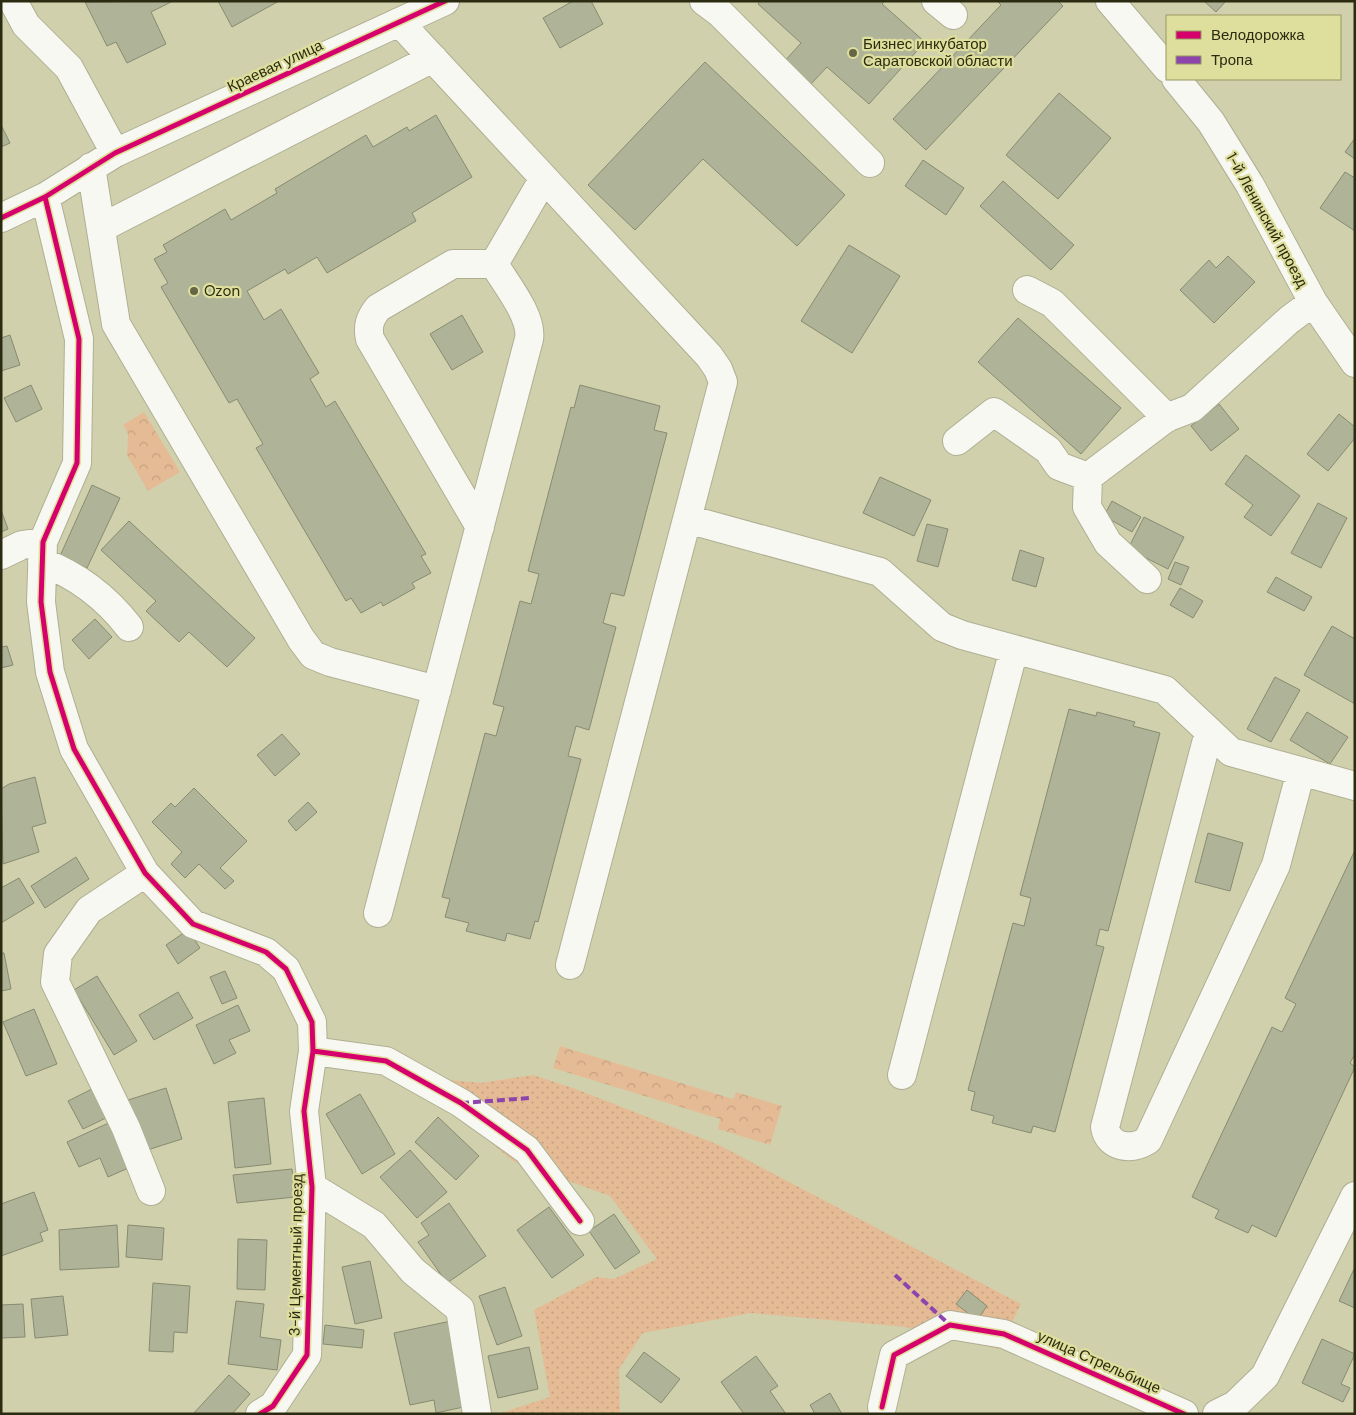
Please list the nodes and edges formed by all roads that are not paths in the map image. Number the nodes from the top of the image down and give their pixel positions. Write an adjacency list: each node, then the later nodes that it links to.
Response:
1 (13, 1): 9 (street)
2 (445, 1): 5 (street, Краевая улица)
3 (1110, 1): 7 (street)
4 (718, 5): 10 (street)
5 (399, 22): 6 (street); 9 (street, Краевая улица)
6 (433, 58): 12 (street); 15 (street)
7 (1166, 67)
8 (1177, 80): 18 (street, 1-й Ленинский проезд)
9 (114, 152): 11 (street, Краевая улица)
10 (870, 163)
11 (91, 167): 13 (street, Краевая улица); 15 (street)
12 (544, 178): 16 (street); 23 (street)
13 (45, 196): 14 (street, Краевая улица); 25 (street, 3-й Цементный проезд)
14 (1, 218)
15 (101, 228): 30 (street)
16 (494, 264): 24 (street); 24 (street)
17 (1027, 290): 20 (street)
18 (1313, 302): 19 (street, 1-й Ленинский проезд); 20 (street)
19 (1355, 363)
20 (1167, 418): 22 (street)
21 (957, 441): 22 (street)
22 (1088, 477): 27 (street)
23 (687, 519): 29 (street); 36 (street)
24 (480, 527): 30 (street)
25 (43, 552): 26 (street); 28 (street); 34 (street, 3-й Цементный проезд)
26 (1, 555)
27 (1147, 579)
28 (129, 626)
29 (1014, 649): 31 (street); 38 (street)
30 (437, 690): 35 (street)
31 (1209, 732): 32 (street); 32 (street)
32 (1301, 772): 33 (street)
33 (1355, 786)
34 (145, 873): 37 (street, 3-й Цементный проезд); 40 (street)
35 (378, 913)
36 (570, 965)
37 (313, 1051): 39 (street, 3-й Цементный проезд); 42 (street)
38 (902, 1075)
39 (312, 1187): 44 (street, 3-й Цементный проезд); 45 (street, 3-й Цементный проезд)
40 (151, 1191)
41 (1355, 1196): 47 (street)
42 (580, 1221)
43 (882, 1407): 46 (street, улица Стрельбище)
44 (260, 1414)
45 (477, 1414)
46 (1184, 1414)
47 (1217, 1414)

